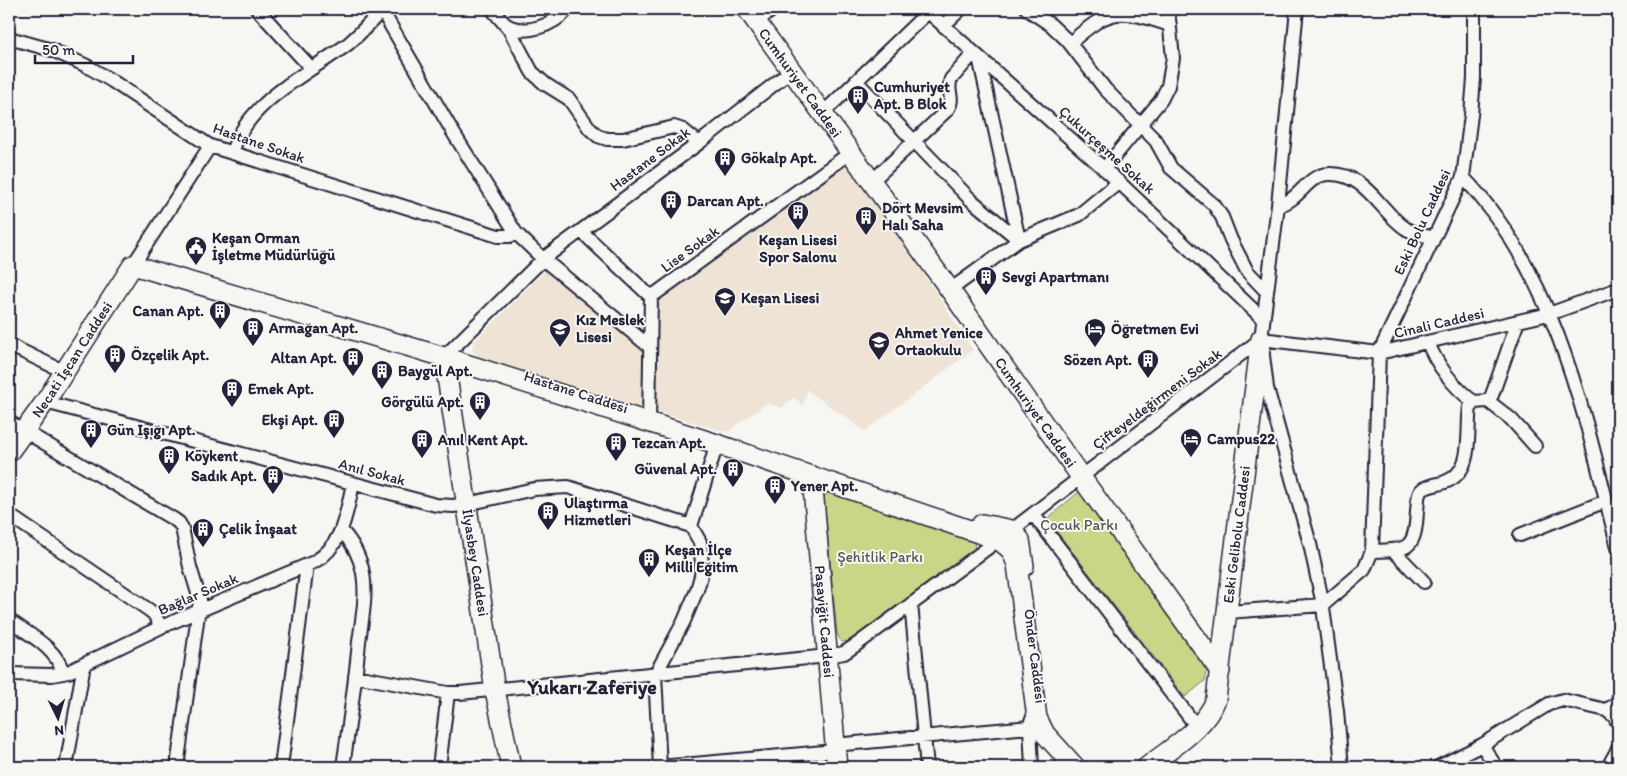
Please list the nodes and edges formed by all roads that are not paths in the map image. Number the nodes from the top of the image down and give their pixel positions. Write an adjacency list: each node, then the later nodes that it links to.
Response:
1 (257, 9): 21 (street)
2 (382, 9): 21 (street); 37 (street)
3 (492, 9): 13 (street)
4 (568, 9): 16 (street)
5 (774, 9): 12 (street)
6 (961, 9): 15 (street)
7 (1027, 9): 19 (street)
8 (1168, 9): 14 (street)
9 (1297, 9): 35 (street)
10 (1474, 9): 32 (street, Eski Bolu Caddesi)
11 (926, 10): 15 (street, Çukurçeşme Sokak); 23 (street)
12 (751, 15): 22 (main road, Cumhuriyet Caddesi)
13 (505, 24): 16 (street); 18 (street)
14 (1170, 25): 19 (street); 25 (street)
15 (943, 26): 20 (street, Çukurçeşme Sokak)
16 (524, 30): 18 (street)
17 (9, 38): 28 (street, Hastane Sokak)
18 (516, 43): 27 (street)
19 (1070, 43): 25 (street)
20 (976, 55): 26 (street); 31 (street, Çukurçeşme Sokak); 39 (street)
21 (311, 68): 29 (street)
22 (792, 72): 24 (main road, Cumhuriyet Caddesi); 27 (street, Hastane Sokak)
23 (856, 81): 24 (street); 26 (street)
24 (822, 114): 30 (main road, Cumhuriyet Caddesi)
25 (1140, 125): 31 (street); 44 (street)
26 (914, 142): 33 (street); 39 (street)
27 (699, 143): 36 (street, Hastane Sokak)
28 (210, 146): 29 (street, Hastane Sokak); 41 (street)
29 (232, 153): 37 (street, Hastane Sokak)
30 (850, 153): 33 (main road, Cumhuriyet Caddesi); 45 (street, Lise Sokak)
31 (1104, 169): 34 (street, Çukurçeşme Sokak)
32 (1463, 177): 38 (street, Eski Bolu Caddesi); 46 (street)
33 (871, 182): 43 (main road, Cumhuriyet Caddesi)
34 (1119, 182): 39 (street); 47 (street, Çukurçeşme Sokak)
35 (1278, 205): 38 (street); 44 (street)
36 (581, 231): 40 (street, Hastane Sokak); 45 (street)
37 (516, 233): 40 (street)
38 (1434, 238): 53 (street, Eski Bolu Caddesi)
39 (1019, 240): 43 (street)
40 (543, 259): 52 (street); 54 (street, Hastane Sokak)
41 (135, 261): 54 (main road, Hastane Caddesi); 55 (main road, Necati İşcan Caddesi)
42 (1618, 289): 46 (street, Cinali Caddesi)
43 (950, 290): 67 (main road, Cumhuriyet Caddesi)
44 (1267, 292): 47 (street)
45 (652, 297): 52 (street)
46 (1549, 314): 48 (street, Cinali Caddesi); 69 (street)
47 (1264, 319): 49 (street)
48 (1518, 321): 50 (street, Cinali Caddesi); 56 (street)
49 (1262, 339): 53 (street, Cinali Caddesi); 61 (street); 62 (main road, Eski Gelibolu Caddesi); 67 (street, Çifteyeldeğirmeni Sokak)
50 (1428, 342): 53 (street, Cinali Caddesi); 58 (street)
51 (9, 345): 55 (street)
52 (650, 347): 59 (street)
53 (1379, 353): 79 (street)
54 (448, 354): 59 (main road, Hastane Caddesi); 70 (main road, İlyasbey Caddesi)
55 (65, 372): 57 (main road, Necati İşcan Caddesi)
56 (1488, 400): 58 (street); 64 (street)
57 (46, 402): 60 (main road, Necati İşcan Caddesi); 68 (street, Anıl Sokak)
58 (1474, 402): 78 (street)
59 (649, 420): 63 (main road, Hastane Caddesi); 75 (main road, Hastane Caddesi)
60 (17, 427): 65 (main road, Necati İşcan Caddesi); 84 (street)
61 (1278, 428): 62 (street); 83 (street)
62 (1249, 438): 85 (main road, Eski Gelibolu Caddesi)
63 (717, 444): 66 (main road, Hastane Caddesi); 73 (street)
64 (1535, 446)
65 (9, 452)
66 (812, 476): 75 (main road, Hastane Caddesi); 88 (main road, Paşayiğit Caddesi)
67 (1081, 477): 71 (street, Çifteyeldeğirmeni Sokak); 90 (main road, Cumhuriyet Caddesi)
68 (353, 484): 70 (street, Anıl Sokak); 74 (street, Bağlar Sokak)
69 (1606, 501): 76 (street); 77 (street)
70 (467, 504): 73 (street, Anıl Sokak); 95 (main road, İlyasbey Caddesi)
71 (1033, 514): 75 (street, Çifteyeldeğirmeni Sokak); 102 (street)
72 (9, 515): 87 (street)
73 (690, 526): 93 (street)
74 (341, 530): 80 (street, Bağlar Sokak); 94 (street)
75 (1006, 535): 82 (street, Çifteyeldeğirmeni Sokak); 98 (main road, Önder Caddesi); 118 (main road, Önder Caddesi)
76 (1520, 535)
77 (1618, 548)
78 (1393, 550): 79 (street); 81 (street)
79 (1372, 551): 83 (street)
80 (307, 565): 84 (street, Bağlar Sokak); 110 (street)
81 (1424, 582)
82 (911, 604): 88 (street, Çifteyeldeğirmeni Sokak); 103 (street)
83 (1323, 605): 85 (street); 120 (street)
84 (198, 611): 87 (street, Bağlar Sokak); 109 (street)
85 (1228, 612): 90 (main road, Eski Gelibolu Caddesi)
86 (9, 620): 91 (street)
87 (161, 627): 89 (street, Bağlar Sokak)
88 (828, 656): 93 (street, Çifteyeldeğirmeni Sokak); 106 (main road, Paşayiğit Caddesi)
89 (84, 664): 91 (street, Bağlar Sokak); 108 (street)
90 (1220, 671): 102 (main road, Eski Gelibolu Caddesi)
91 (63, 673): 92 (street, Bağlar Sokak)
92 (9, 674)
93 (655, 674): 95 (street, Çifteyeldeğirmeni Sokak); 114 (street)
94 (356, 676): 96 (street, Çifteyeldeğirmeni Sokak); 111 (street)
95 (495, 690): 96 (street, Çifteyeldeğirmeni Sokak); 113 (main road, İlyasbey Caddesi)
96 (448, 693): 112 (street)
97 (1618, 700): 99 (street)
98 (1034, 709): 101 (street); 117 (main road, Önder Caddesi)
99 (1606, 710): 100 (street); 104 (street)
100 (1618, 723)
101 (1030, 727): 103 (street); 116 (street)
102 (1197, 727): 119 (main road, Eski Gelibolu Caddesi)
103 (924, 738): 106 (street); 115 (street)
104 (1482, 745): 121 (street); 122 (street)
105 (1618, 749): 123 (street)
106 (835, 754): 107 (street)
107 (744, 763): 114 (street)
108 (66, 767)
109 (177, 767)
110 (281, 767)
111 (343, 767)
112 (439, 767)
113 (510, 767)
114 (660, 767)
115 (927, 767)
116 (1032, 767)
117 (1075, 767)
118 (1090, 767)
119 (1147, 767)
120 (1342, 767)
121 (1438, 767)
122 (1496, 767)
123 (1608, 767)

